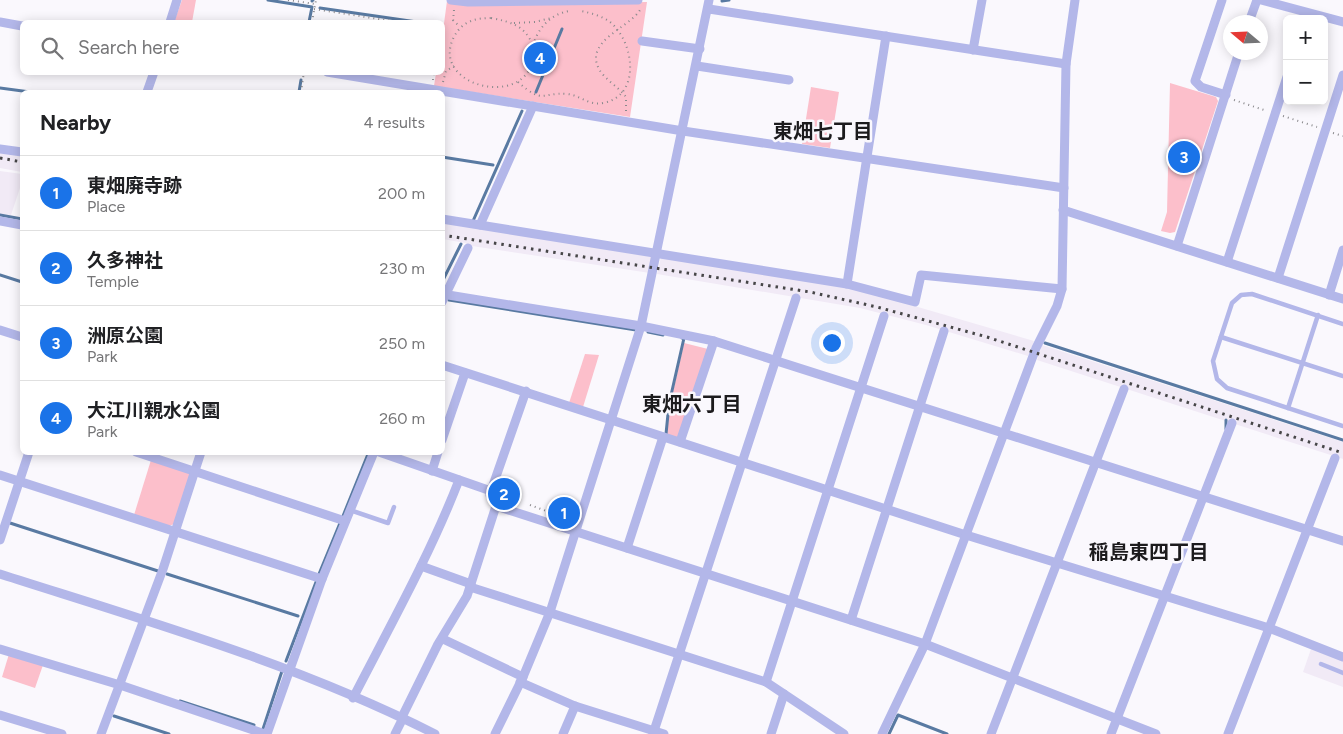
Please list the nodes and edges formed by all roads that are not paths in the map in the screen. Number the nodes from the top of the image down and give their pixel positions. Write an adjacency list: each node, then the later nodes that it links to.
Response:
1 (177, 0): 12 (street)
2 (453, 0): 8 (street)
3 (982, 0): 20 (street)
4 (1075, 0): 22 (street)
5 (1222, 0): 32 (street)
6 (1256, 0): 10 (street)
7 (1261, 0): 11 (street)
8 (640, 2)
9 (709, 4): 17 (street); 19 (street)
10 (1251, 15)
11 (1304, 15)
12 (171, 20)
13 (1328, 20): 15 (street)
14 (0, 22): 16 (street)
15 (1343, 22)
16 (20, 26)
17 (886, 36): 20 (street); 37 (street)
18 (642, 41): 19 (street)
19 (700, 49): 23 (street)
20 (974, 50): 22 (street)
21 (1237, 60): 32 (street)
22 (1066, 64): 38 (street)
23 (697, 66): 27 (street); 34 (street)
24 (153, 75): 29 (street)
25 (345, 75): 30 (street)
26 (1343, 75): 49 (street)
27 (789, 80)
28 (1283, 89): 48 (street)
29 (148, 90)
30 (436, 90)
31 (445, 91): 33 (street)
32 (1226, 95): 44 (street)
33 (533, 106): 34 (street); 43 (street)
34 (683, 131): 37 (street); 47 (street)
35 (0, 149): 36 (street)
36 (20, 152)
37 (867, 158): 38 (street); 50 (street)
38 (1064, 188): 39 (street)
39 (1063, 210): 44 (street); 51 (street)
40 (445, 219): 43 (street)
41 (0, 221): 42 (street)
42 (20, 225)
43 (480, 225): 47 (street)
44 (1177, 246): 48 (street)
45 (468, 248): 52 (street)
46 (1343, 250): 53 (street)
47 (658, 253): 50 (street); 60 (street)
48 (1227, 262): 49 (street)
49 (1278, 278): 53 (street)
50 (847, 284): 51 (street)
51 (1062, 289): 80 (street)
52 (445, 295)
53 (1329, 295): 56 (street)
54 (445, 297): 60 (street)
55 (796, 298): 66 (street)
56 (1343, 299)
57 (1318, 315): 59 (lane); 64 (lane); 67 (lane)
58 (884, 316): 71 (street)
59 (1343, 324)
60 (641, 326): 65 (street); 76 (street)
61 (0, 330): 63 (street)
62 (944, 331): 74 (street)
63 (20, 337)
64 (1221, 337): 67 (lane); 75 (lane)
65 (714, 341): 66 (street); 82 (street)
66 (775, 361): 71 (street); 90 (street)
67 (1302, 363): 70 (lane); 75 (lane)
68 (445, 367): 69 (street)
69 (465, 373): 73 (street); 79 (street)
70 (1343, 376)
71 (861, 388): 74 (street); 97 (street)
72 (1124, 389): 91 (street)
73 (526, 392): 76 (street); 98 (street)
74 (920, 407): 80 (street); 103 (street)
75 (1288, 408): 78 (lane)
76 (612, 420): 81 (street); 106 (street)
77 (1232, 423): 99 (street)
78 (1343, 426)
79 (445, 431)
80 (1004, 434): 91 (street); 108 (street)
81 (663, 437): 82 (street); 111 (street)
82 (680, 442): 90 (street)
83 (28, 455): 96 (street)
84 (145, 455): 93 (street)
85 (200, 455): 93 (street)
86 (373, 455): 102 (street)
87 (387, 455): 92 (street)
88 (437, 455): 92 (street)
89 (1335, 458): 105 (street)
90 (742, 462): 97 (street); 114 (street)
91 (1096, 463): 99 (street); 112 (street)
92 (432, 471): 95 (street)
93 (195, 472): 104 (street); 107 (street)
94 (0, 475): 96 (street)
95 (459, 480): 98 (street); 113 (street)
96 (19, 481): 107 (street); 109 (street)
97 (828, 490): 103 (street); 119 (street)
98 (492, 491): 100 (street)
99 (1204, 497): 105 (street); 118 (street)
100 (496, 506): 106 (street); 117 (street)
101 (394, 507): 102 (lane)
102 (350, 510): 104 (street)
103 (887, 510): 108 (street); 122 (street)
104 (346, 521): 116 (street)
105 (1307, 530): 110 (street); 123 (street)
106 (576, 531): 111 (street); 120 (street)
107 (175, 532): 116 (street); 121 (street)
108 (966, 535): 112 (street); 125 (street)
109 (0, 540)
110 (1343, 541)
111 (627, 548): 114 (street)
112 (1057, 563): 118 (street); 132 (street)
113 (421, 566): 117 (street); 137 (street)
114 (706, 573): 119 (street); 127 (street)
115 (0, 574): 121 (street)
116 (322, 579): 130 (street)
117 (471, 586): 120 (street); 124 (street)
118 (1165, 596): 123 (street); 141 (street)
119 (792, 601): 122 (street); 134 (street)
120 (550, 612): 127 (street); 133 (street)
121 (144, 620): 130 (street); 135 (street)
122 (851, 620): 125 (street)
123 (1269, 628): 128 (street); 157 (street)
124 (443, 639): 133 (street); 140 (street)
125 (925, 644): 132 (street); 153 (street)
126 (0, 649): 135 (street)
127 (679, 655): 134 (street); 142 (street)
128 (1343, 657)
129 (1321, 664): 131 (lane)
130 (289, 669): 137 (street); 145 (street)
131 (1343, 673)
132 (1012, 678): 141 (street); 154 (street)
133 (522, 679): 138 (street); 148 (street)
134 (766, 682): 136 (street)
135 (120, 685): 144 (street); 145 (street)
136 (784, 694): 151 (street); 152 (street)
137 (353, 698): 140 (street)
138 (575, 706): 142 (street); 149 (street)
139 (0, 715): 143 (street)
140 (403, 718): 146 (street); 147 (street)
141 (1117, 719): 155 (street); 156 (street)
142 (654, 732): 150 (street)
143 (62, 734)
144 (101, 734)
145 (266, 734)
146 (396, 734)
147 (435, 734)
148 (495, 734)
149 (563, 734)
150 (664, 734)
151 (771, 734)
152 (844, 734)
153 (882, 734)
154 (991, 734)
155 (1111, 734)
156 (1156, 734)
157 (1228, 734)

